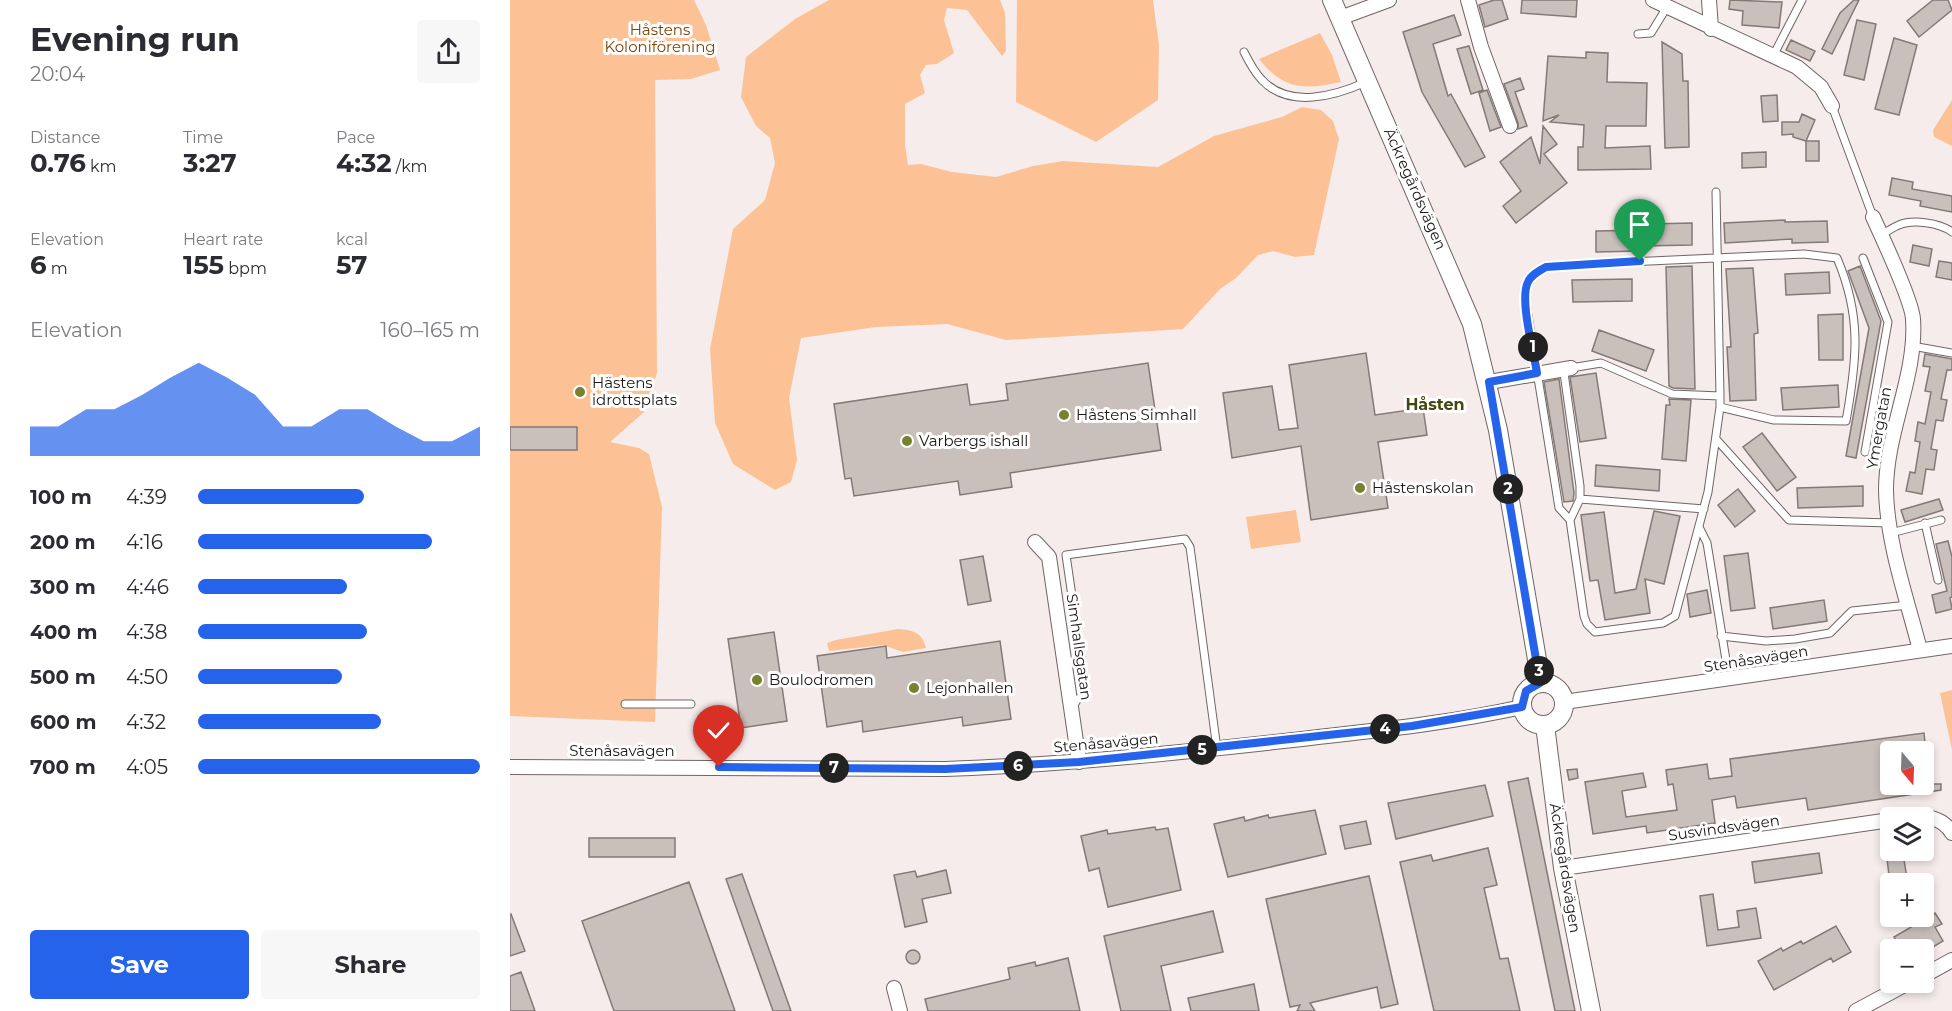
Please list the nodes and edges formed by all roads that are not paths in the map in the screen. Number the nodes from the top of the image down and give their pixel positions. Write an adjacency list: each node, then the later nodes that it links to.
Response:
1 (1332, 0): 8 (street, Äckregårdsvägen)
2 (1389, 0): 8 (street)
3 (1468, 0): 15 (street)
4 (1653, 0): 7 (street)
5 (1709, 0): 9 (street)
6 (1802, 0): 12 (lane)
7 (1667, 6): 9 (street); 10 (lane)
8 (1349, 15): 13 (street, Äckregårdsvägen)
9 (1711, 29): 12 (street)
10 (1638, 34)
11 (1244, 52): 13 (lane)
12 (1773, 56): 14 (street)
13 (1368, 82): 26 (street, Äckregårdsvägen)
14 (1832, 106): 17 (lane)
15 (1510, 126)
16 (1716, 192): 20 (lane)
17 (1873, 217): 19 (street, Ymergatan)
18 (1952, 232): 19 (lane)
19 (1881, 235): 22 (street, Ymergatan)
20 (1717, 257): 25 (lane); 27 (lane); 28 (lane)
21 (1863, 258): 29 (lane)
22 (1912, 346): 23 (lane); 30 (street, Ymergatan)
23 (1952, 353)
24 (1571, 368): 25 (street); 27 (lane); 33 (lane)
25 (1537, 373): 26 (street); 35 (lane)
26 (1489, 382): 47 (street, Äckregårdsvägen)
27 (1720, 396): 28 (lane)
28 (1720, 407): 31 (lane)
29 (1870, 424): 30 (lane); 32 (lane)
30 (1893, 430): 39 (street, Ymergatan)
31 (1716, 439): 34 (lane); 39 (lane)
32 (1865, 452)
33 (1580, 499): 34 (lane); 35 (lane)
34 (1704, 509): 38 (lane)
35 (1570, 520): 38 (lane)
36 (1941, 520): 37 (lane)
37 (1925, 523): 39 (lane); 41 (lane)
38 (1699, 526): 43 (lane)
39 (1891, 528): 42 (street, Ymergatan)
40 (1035, 542): 52 (street, Simhallsgatan)
41 (1938, 580)
42 (1908, 605): 43 (lane); 45 (street, Ymergatan)
43 (1721, 636): 46 (lane)
44 (1952, 646): 45 (street, Stenåsavägen)
45 (1920, 650): 48 (street, Stenåsavägen)
46 (1726, 660)
47 (1540, 683): 48 (street); 51 (street)
48 (1564, 702): 53 (street)
49 (625, 704): 50 (lane)
50 (691, 704)
51 (1522, 707): 53 (street); 54 (street, Stenåsavägen)
52 (1071, 711): 54 (lane); 55 (street, Simhallsgatan)
53 (1545, 725): 60 (street, Äckregårdsvägen)
54 (1217, 749): 55 (street, Stenåsavägen)
55 (1079, 762): 56 (street, Stenåsavägen)
56 (510, 767)
57 (1934, 818): 59 (street)
58 (1880, 821): 60 (street, Susvindsvägen)
59 (1952, 833)
60 (1563, 868): 66 (street, Äckregårdsvägen)
61 (1952, 960): 62 (street)
62 (1934, 970)
63 (894, 988): 65 (street)
64 (1890, 993): 67 (street)
65 (900, 1011)
66 (1591, 1011)
67 (1856, 1011)

